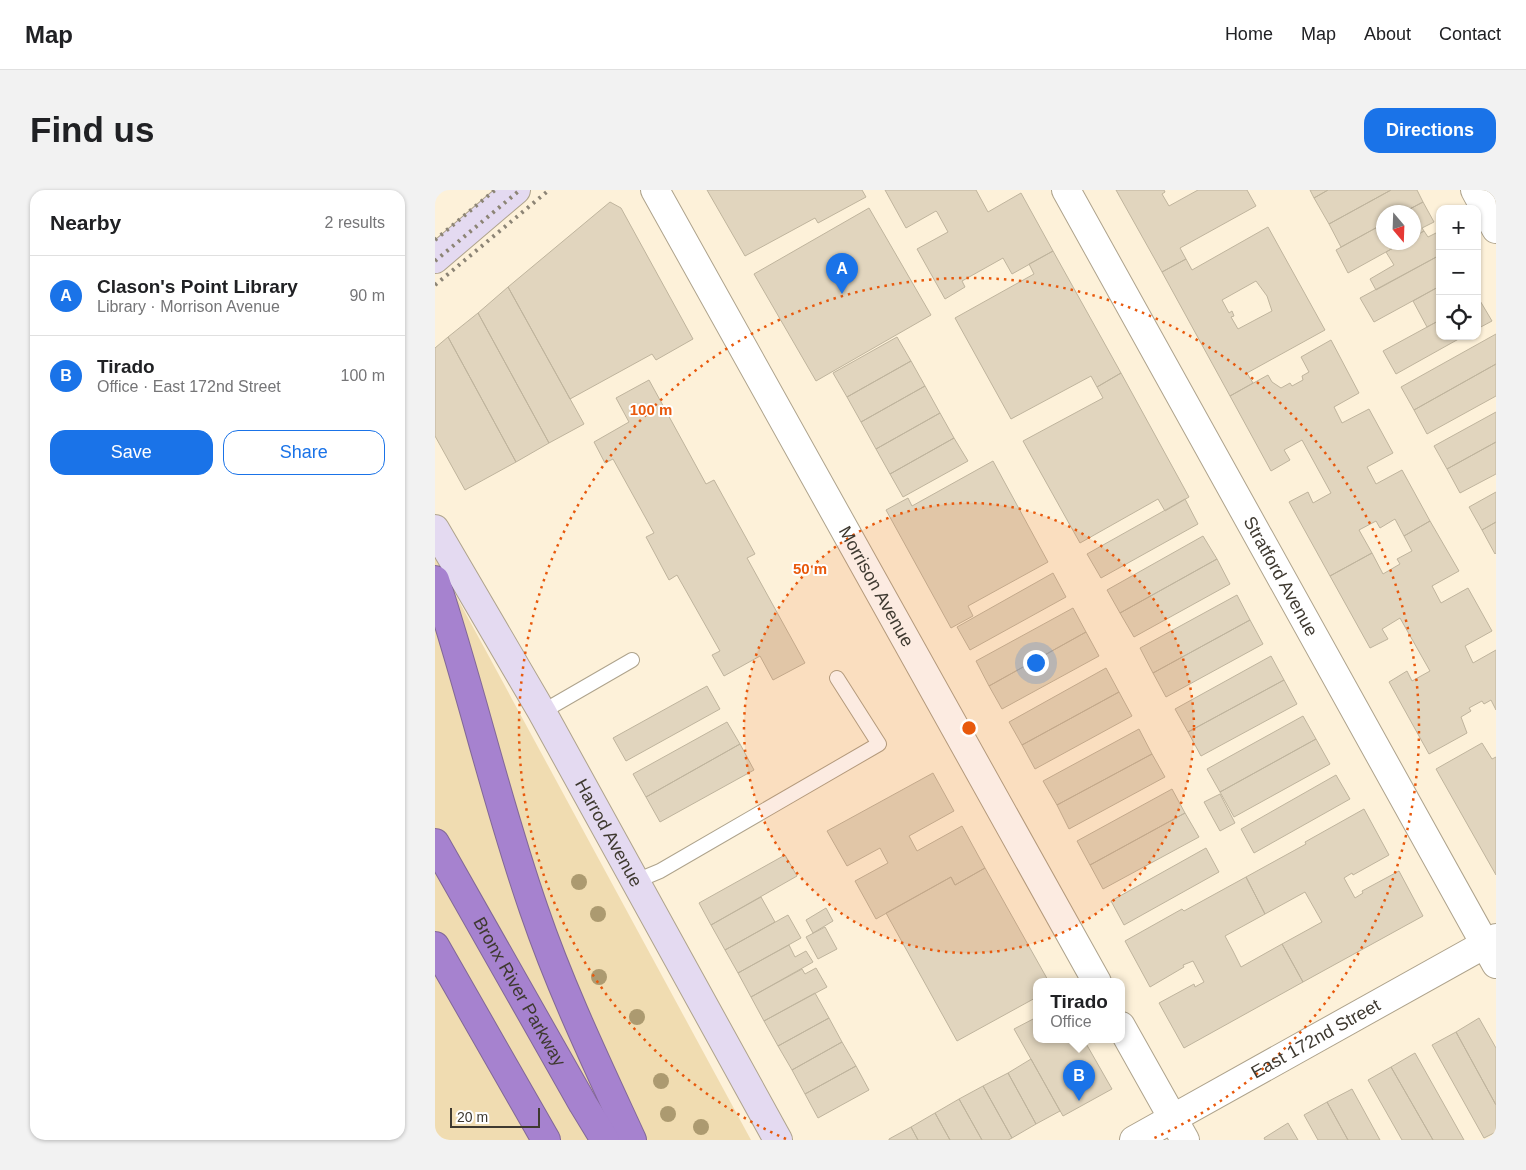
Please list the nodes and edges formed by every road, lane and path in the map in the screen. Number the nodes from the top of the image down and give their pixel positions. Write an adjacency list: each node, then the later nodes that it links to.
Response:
1 (516, 190): 6 (main road)
2 (655, 190): 16 (street, Morrison Avenue)
3 (1066, 190): 15 (street, Stratford Avenue)
4 (1475, 190): 5 (street)
5 (1496, 229)
6 (435, 259)
7 (435, 529): 11 (main road, Harrod Avenue)
8 (435, 580): 21 (highway)
9 (632, 660): 11 (lane)
10 (837, 678): 13 (lane)
11 (542, 712): 13 (main road, Harrod Avenue)
12 (435, 843): 20 (highway, Bronx River Parkway)
13 (635, 881): 22 (main road, Harrod Avenue)
14 (435, 946): 19 (highway)
15 (1492, 949): 18 (street, East 172nd Street)
16 (1095, 978)
17 (1125, 1033): 18 (street)
18 (1179, 1129): 23 (street, East 172nd Street)
19 (546, 1140)
20 (605, 1140)
21 (632, 1140)
22 (778, 1140)
23 (1134, 1140)

